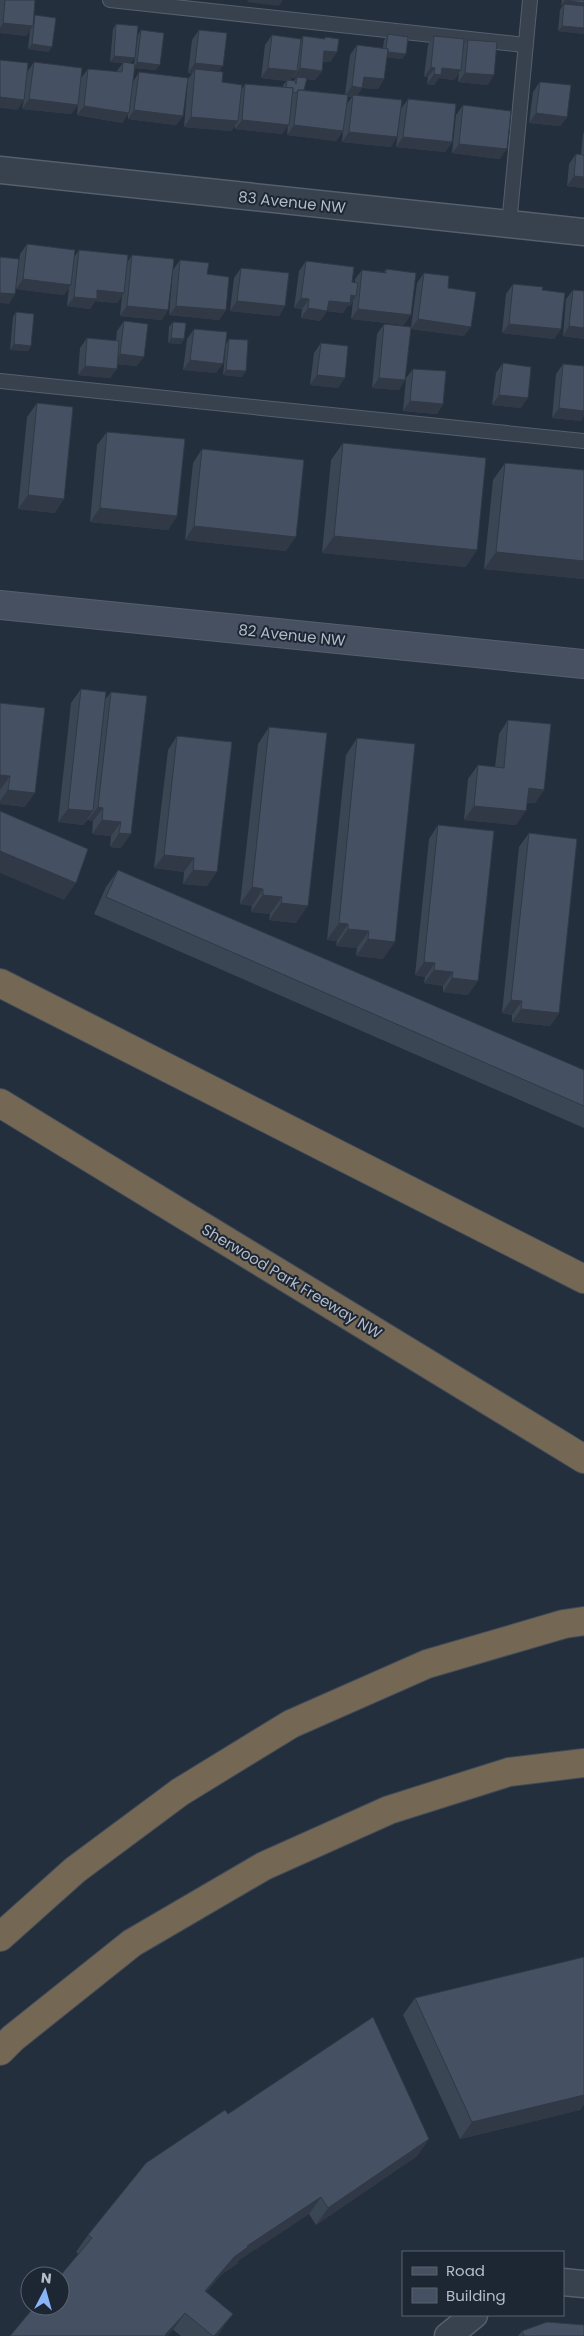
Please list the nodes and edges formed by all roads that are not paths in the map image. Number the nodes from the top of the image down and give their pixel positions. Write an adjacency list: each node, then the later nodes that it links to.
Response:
1 (110, 0): 3 (lane)
2 (530, 0): 4 (lane)
3 (138, 1): 4 (lane)
4 (525, 45): 6 (lane)
5 (0, 170): 6 (street, 83 Avenue NW)
6 (509, 225): 7 (street, 83 Avenue NW)
7 (584, 232)
8 (0, 381): 9 (lane)
9 (584, 441)
10 (0, 605): 11 (street, 82 Avenue NW)
11 (584, 664)
12 (0, 983): 14 (highway)
13 (0, 1103): 15 (highway, Sherwood Park Freeway NW)
14 (584, 1279)
15 (584, 1459)
16 (584, 1620): 18 (highway)
17 (584, 1763): 19 (highway)
18 (0, 1936)
19 (0, 2051)
20 (564, 2282): 21 (street)
21 (584, 2284)
22 (473, 2316): 23 (street)
23 (448, 2336)

